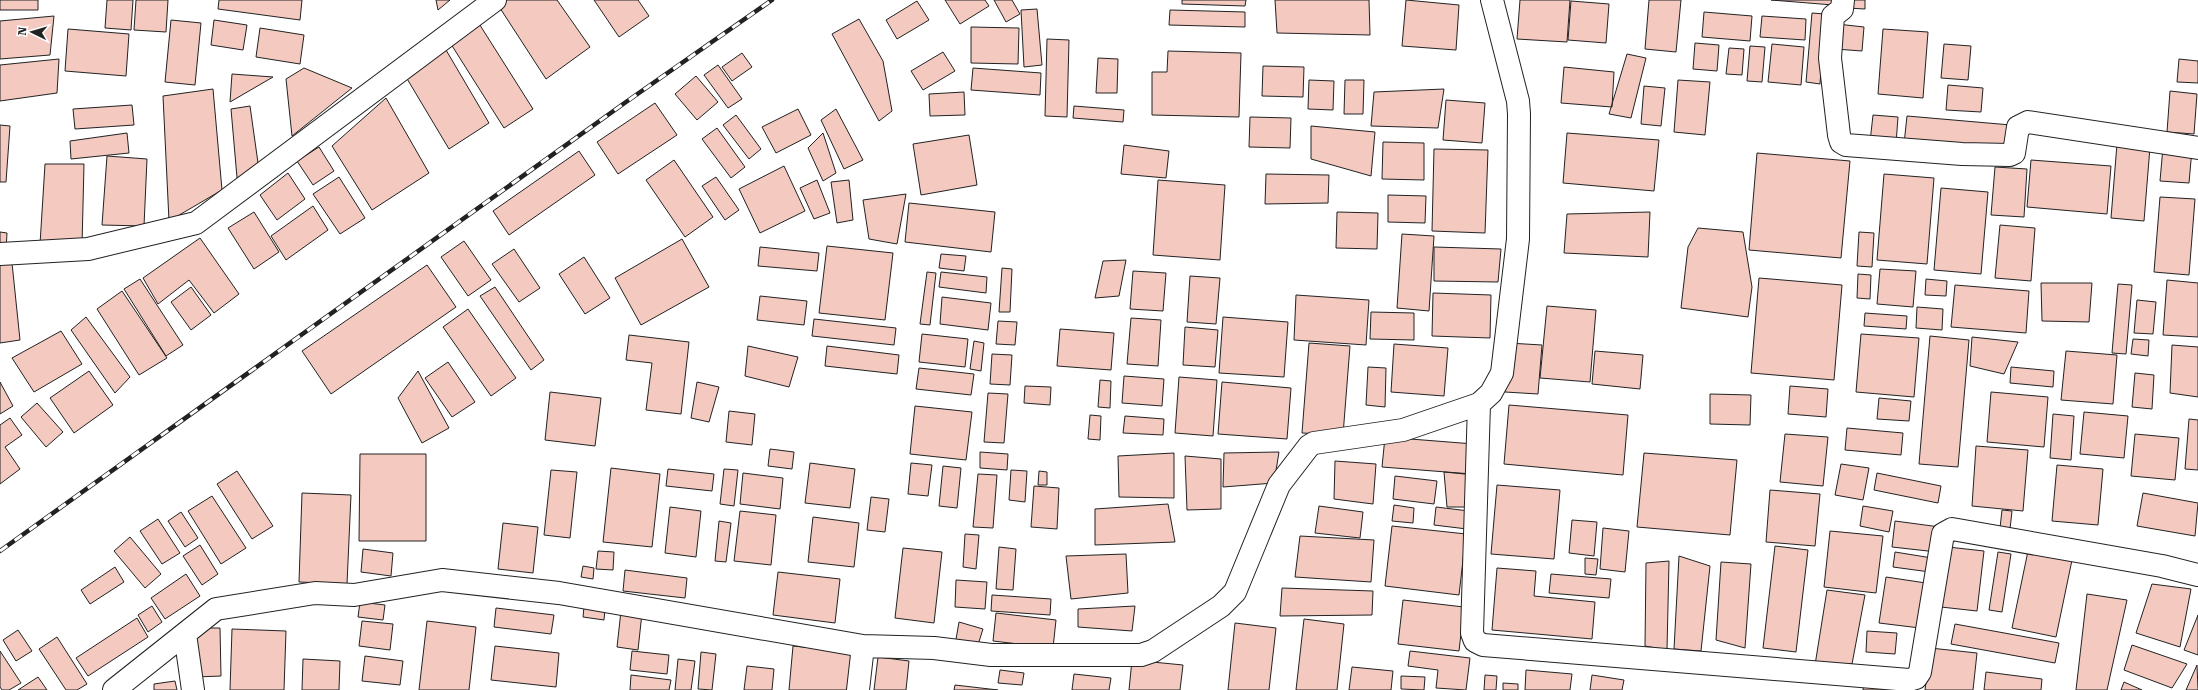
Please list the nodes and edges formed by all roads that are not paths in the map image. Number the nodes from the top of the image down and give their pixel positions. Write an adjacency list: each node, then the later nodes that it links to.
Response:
1 (495, 0): 5 (street)
2 (1492, 0): 6 (street)
3 (1843, 0): 4 (street)
4 (2198, 148)
5 (0, 254)
6 (1479, 404): 7 (street); 9 (street)
7 (2198, 575)
8 (185, 634): 9 (street); 10 (street); 11 (street)
9 (863, 646): 12 (street)
10 (114, 690)
11 (193, 690)
12 (858, 690)

